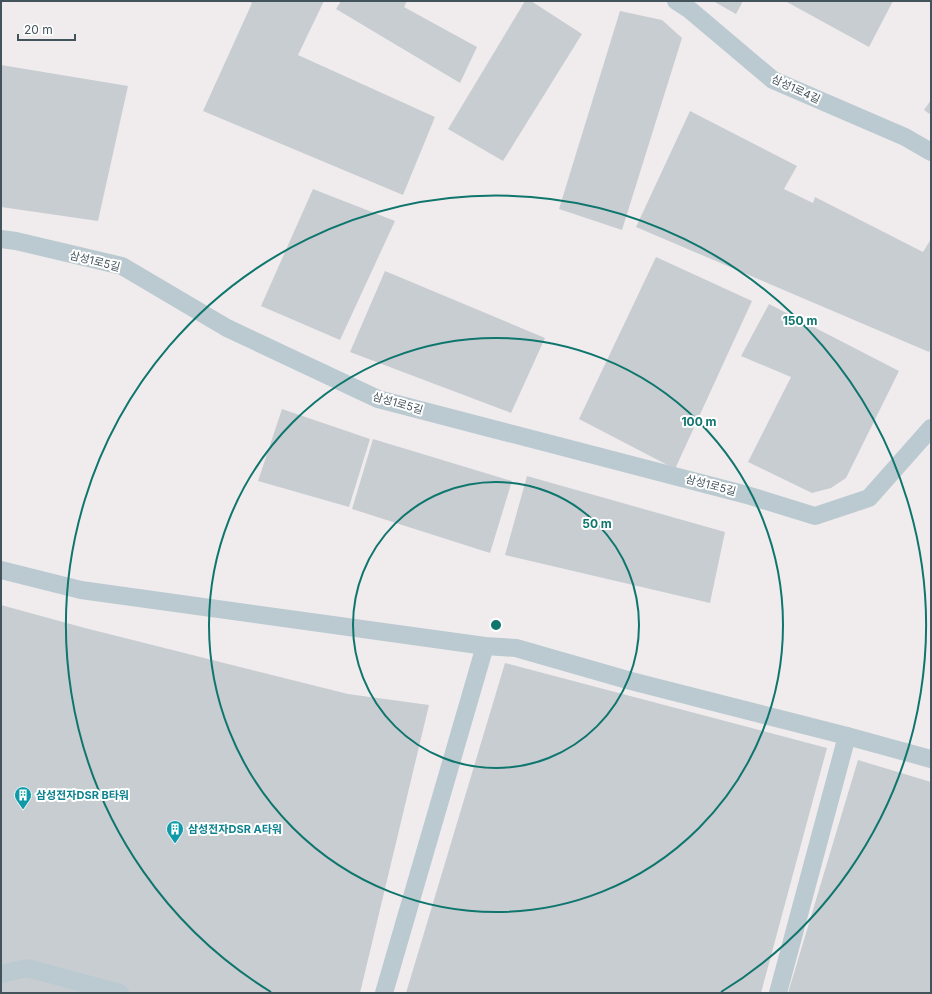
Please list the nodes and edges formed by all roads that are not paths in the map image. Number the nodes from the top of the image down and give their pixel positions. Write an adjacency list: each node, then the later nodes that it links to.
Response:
1 (676, 1): 2 (street, 삼성1로4길)
2 (931, 152)
3 (1, 239): 4 (street, 삼성1로5길)
4 (931, 428)
5 (1, 570): 6 (street)
6 (485, 646): 7 (street); 11 (street)
7 (847, 736): 8 (street); 12 (street)
8 (931, 759)
9 (1, 974): 10 (street)
10 (120, 993)
11 (384, 993)
12 (778, 993)

